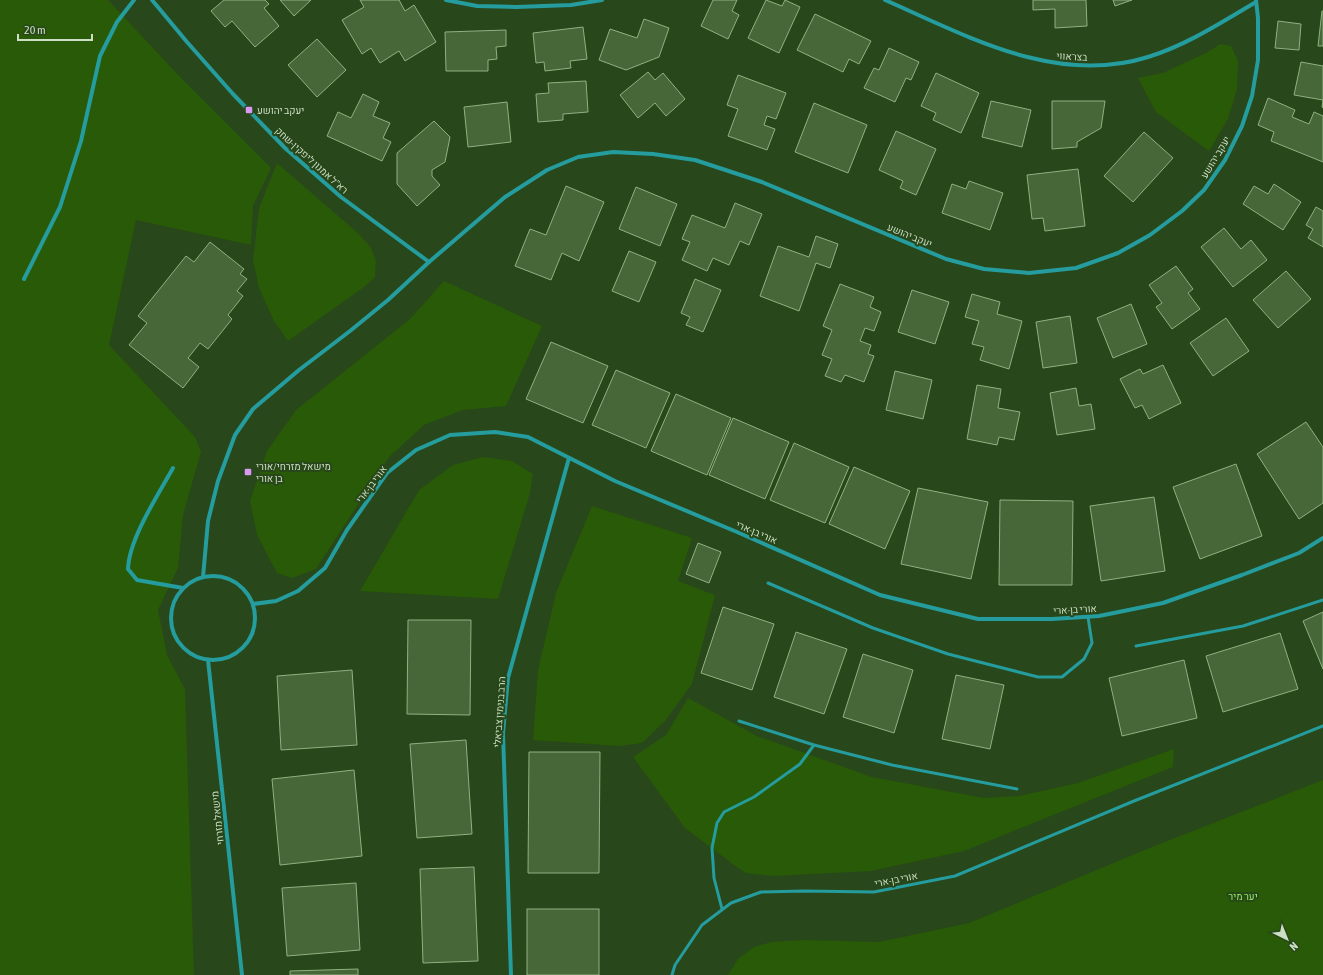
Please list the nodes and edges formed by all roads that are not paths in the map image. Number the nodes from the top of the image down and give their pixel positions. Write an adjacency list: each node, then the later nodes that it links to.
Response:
1 (134, 0): 8 (street)
2 (446, 0): 3 (street)
3 (602, 0)
4 (885, 0): 6 (street, בצראווי)
5 (154, 1): 7 (street, רא"ל אמנון ליפקין-שחק)
6 (1256, 1): 7 (street, יעקב יהושע)
7 (429, 262): 12 (street, יעקב יהושע)
8 (24, 279)
9 (569, 458): 16 (street, אורי בן-ארי); 17 (street, אורי בן-ארי); 26 (street, הרב בנימין צביאלי)
10 (173, 468): 14 (street)
11 (1323, 538): 17 (street, אורי בן-ארי)
12 (203, 577): 14 (street); 16 (street)
13 (768, 583): 17 (lane)
14 (183, 588): 19 (street)
15 (1323, 600): 18 (lane)
16 (253, 604): 19 (street)
17 (1088, 617)
18 (1136, 646)
19 (208, 660): 25 (street, מישאל מזרחי)
20 (739, 721): 22 (lane)
21 (1323, 726): 24 (lane, אורי בן-ארי)
22 (814, 746): 23 (lane); 24 (lane)
23 (1017, 789)
24 (722, 910): 27 (lane, אורי בן-ארי)
25 (242, 975)
26 (511, 975)
27 (672, 975)

